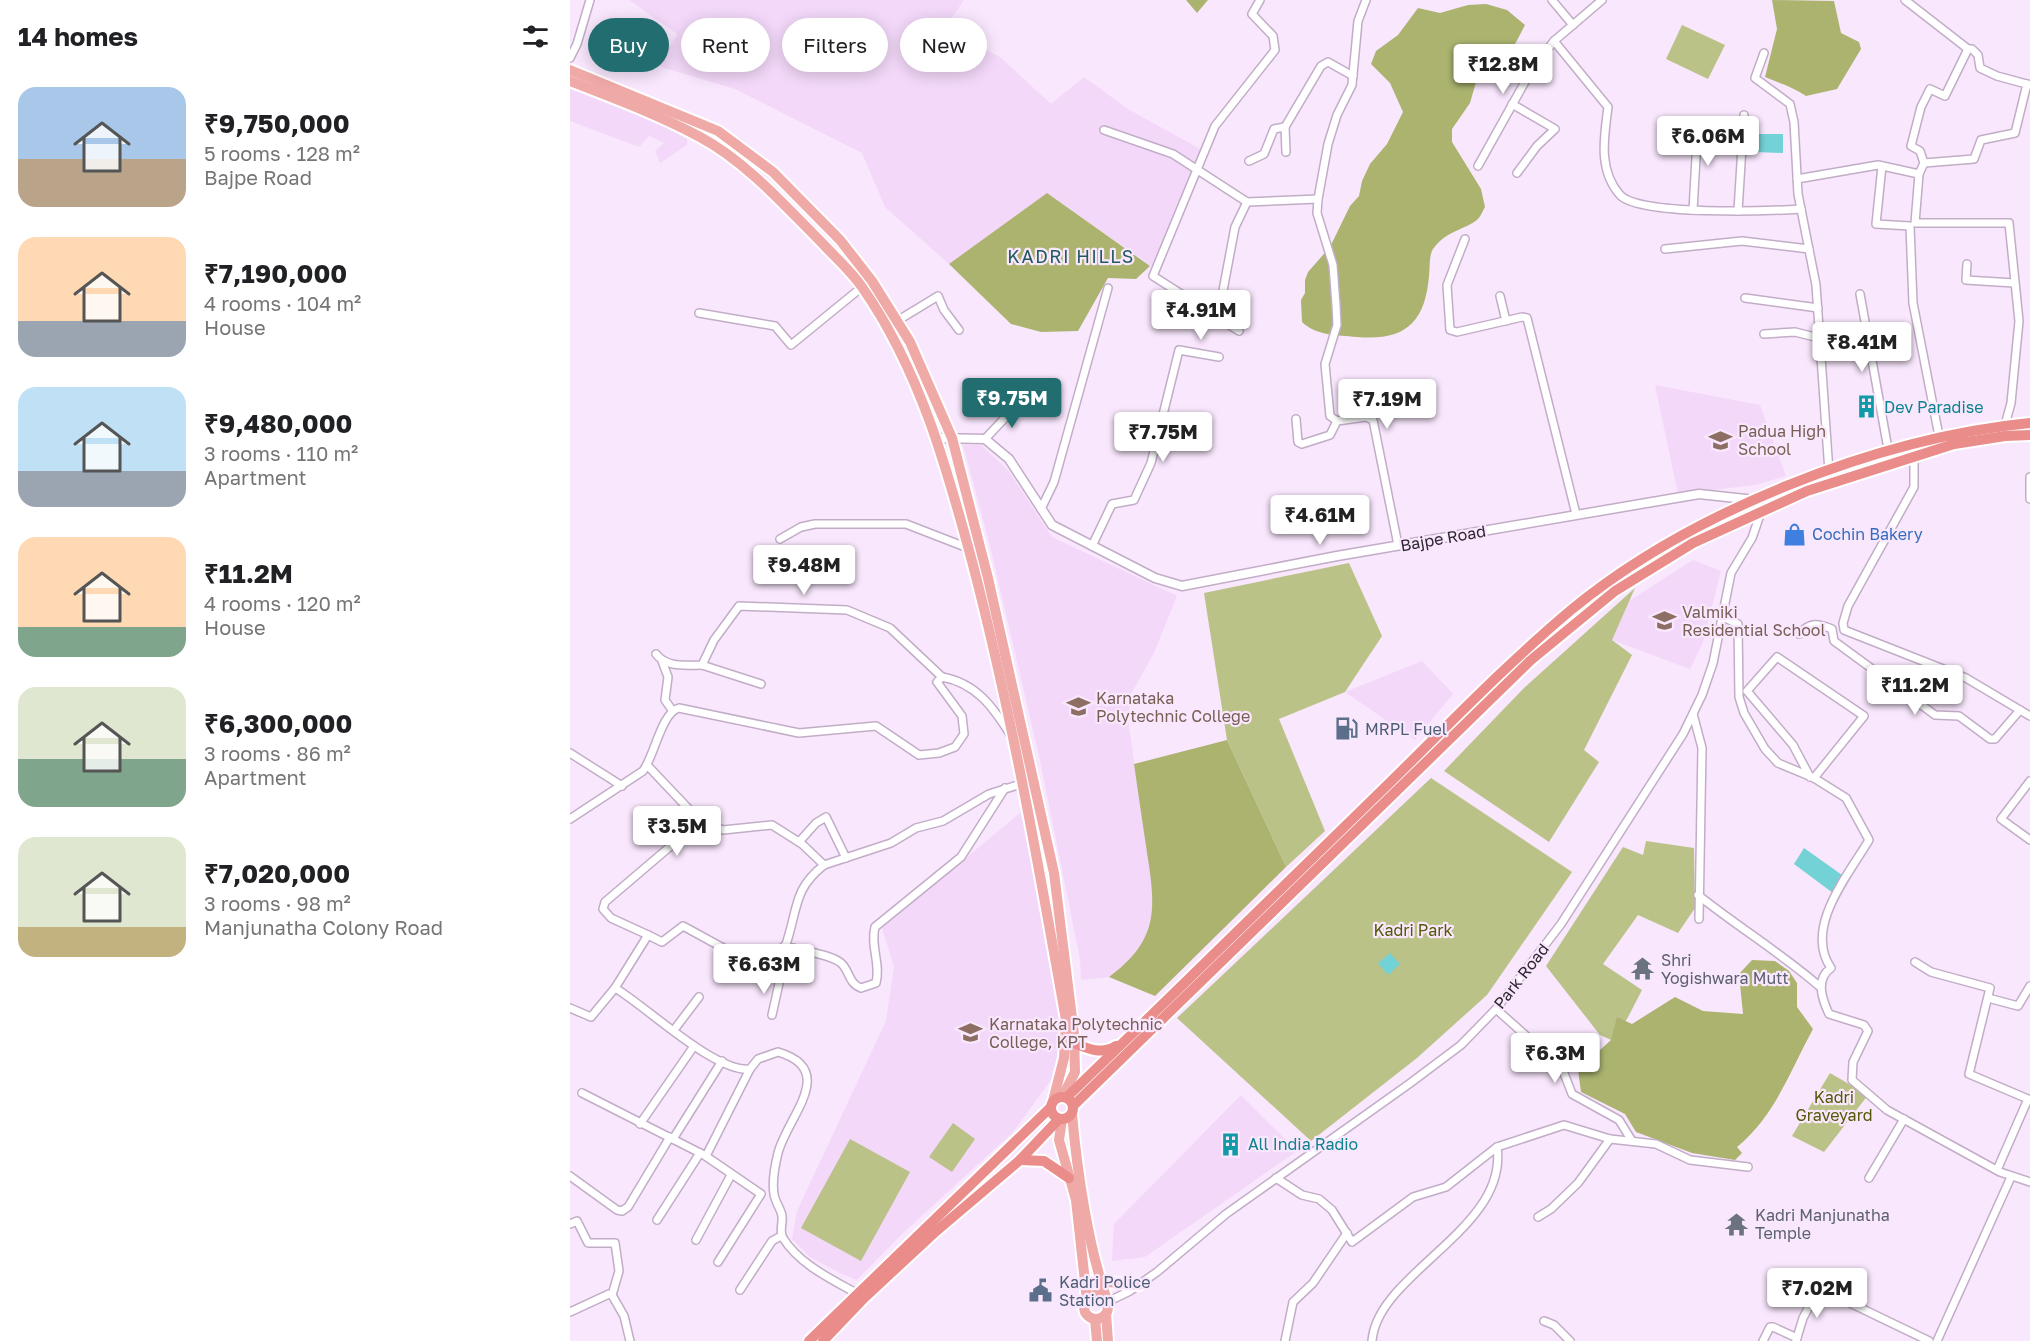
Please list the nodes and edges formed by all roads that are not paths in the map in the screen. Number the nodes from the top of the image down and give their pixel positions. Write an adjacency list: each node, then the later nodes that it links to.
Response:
1 (590, 0): 11 (street)
2 (1260, 0): 26 (street)
3 (1366, 0): 13 (street)
4 (1552, 0): 7 (street)
5 (1602, 0): 7 (street)
6 (1905, 0): 9 (street)
7 (1573, 25): 8 (street)
8 (1554, 41): 16 (street); 33 (street)
9 (1968, 50): 15 (street); 23 (street)
10 (1764, 53): 29 (street)
11 (570, 58)
12 (570, 70): 48 (main road)
13 (1353, 76): 19 (street); 30 (street)
14 (570, 81): 40 (main road)
15 (2028, 84): 23 (street)
16 (1512, 104): 24 (street); 27 (street)
17 (1744, 115): 34 (street)
18 (1698, 123): 33 (street)
19 (1285, 128): 21 (street); 22 (street)
20 (1104, 130): 26 (street)
21 (1286, 152)
22 (1249, 161)
23 (1924, 163): 28 (street)
24 (1478, 166)
25 (1882, 166): 28 (street); 29 (street); 61 (street)
26 (1196, 168): 31 (street); 47 (street)
27 (1517, 173)
28 (1919, 174): 39 (street)
29 (1797, 179): 32 (street)
30 (1318, 199): 31 (street); 57 (street)
31 (1247, 202): 47 (street)
32 (1801, 209): 34 (street); 37 (street)
33 (1693, 210): 34 (street)
34 (1738, 211)
35 (1465, 239): 49 (street)
36 (1665, 249): 37 (street)
37 (1809, 249): 45 (street)
38 (1967, 264): 39 (street)
39 (2014, 283): 59 (street)
40 (862, 287): 46 (street); 62 (main road)
41 (1108, 288): 71 (street)
42 (1860, 294): 65 (street)
43 (1500, 296): 49 (street)
44 (1745, 298): 45 (street)
45 (1818, 308): 53 (street)
46 (699, 313)
47 (1218, 317): 51 (street)
48 (897, 321): 50 (street); 63 (main road)
49 (1506, 321): 73 (street)
50 (959, 330)
51 (1239, 331)
52 (1764, 334): 53 (street)
53 (1819, 338): 67 (street)
54 (1219, 357): 76 (street)
55 (1035, 407): 64 (street)
56 (1296, 418): 57 (street)
57 (1337, 421): 75 (street)
58 (2030, 423): 59 (highway)
59 (2005, 425): 61 (highway)
60 (2030, 435): 66 (highway)
61 (1939, 436): 65 (highway)
62 (937, 438): 63 (street); 77 (main road)
63 (952, 438): 64 (street); 89 (main road)
64 (985, 439): 71 (street, Bajpe Road)
65 (1888, 449): 67 (highway)
66 (1914, 455): 72 (highway); 86 (street)
67 (1829, 472): 70 (highway)
68 (2030, 477): 69 (street)
69 (2030, 499)
70 (1755, 500): 72 (street); 73 (street, Bajpe Road); 119 (highway)
71 (1041, 508): 76 (street, Bajpe Road)
72 (1761, 512): 78 (street, Park Road); 126 (highway)
73 (1576, 514): 75 (street, Bajpe Road)
74 (780, 539): 77 (street)
75 (1398, 545): 76 (street, Bajpe Road)
76 (1092, 546)
77 (968, 548): 89 (main road)
78 (1721, 616): 87 (street, Park Road); 92 (street)
79 (1799, 634): 86 (street)
80 (656, 654): 81 (street)
81 (662, 661): 82 (street); 85 (street)
82 (702, 665): 83 (street); 84 (street)
83 (942, 677): 85 (street); 89 (street)
84 (761, 684)
85 (672, 710): 91 (street)
86 (2020, 710): 88 (street)
87 (1693, 714): 103 (street); 115 (street, Park Road)
88 (2030, 716)
89 (1020, 748): 94 (main road); 117 (main road)
90 (570, 753): 95 (street)
91 (647, 765): 95 (street); 98 (street)
92 (1812, 778): 92 (street); 109 (street)
93 (2030, 781): 99 (street)
94 (1024, 783): 96 (street); 117 (main road)
95 (622, 786): 97 (street)
96 (1005, 788): 101 (street); 106 (street)
97 (570, 819)
98 (700, 821): 100 (street); 105 (street)
99 (2030, 840)
100 (799, 842): 101 (street); 102 (street)
101 (846, 858): 102 (street)
102 (825, 865): 106 (street)
103 (1698, 895): 104 (street); 109 (street)
104 (1699, 919)
105 (648, 934): 108 (street); 111 (street)
106 (784, 946): 108 (street)
107 (1915, 962): 113 (street)
108 (780, 979): 116 (street)
109 (1819, 986): 127 (street)
110 (2030, 986): 113 (street)
111 (615, 988): 114 (street); 118 (street)
112 (699, 997): 118 (street)
113 (1988, 998): 125 (street)
114 (570, 1008)
115 (1496, 1009): 131 (street); 141 (street, Park Road)
116 (772, 1015)
117 (1070, 1025): 120 (main road); 126 (main road)
118 (674, 1030): 121 (street)
119 (1127, 1039): 120 (highway); 126 (highway)
120 (1074, 1042): 126 (main road)
121 (694, 1046): 122 (street); 128 (street)
122 (722, 1061): 123 (street); 129 (street)
123 (750, 1069): 133 (street); 148 (street)
124 (582, 1093): 128 (street)
125 (2029, 1099): 136 (street)
126 (1063, 1107): 134 (highway); 140 (main road); 151 (main road); 154 (highway)
127 (1904, 1119): 136 (street); 142 (street)
128 (640, 1124): 129 (street)
129 (672, 1138): 133 (street); 138 (street)
130 (1610, 1139): 131 (street); 132 (street); 144 (street)
131 (1632, 1141): 135 (street)
132 (1497, 1148): 147 (street); 168 (street)
133 (702, 1154): 137 (street); 145 (street)
134 (1020, 1160): 140 (highway); 164 (highway)
135 (1748, 1167)
136 (1997, 1170): 139 (street)
137 (731, 1175): 149 (street); 150 (street)
138 (570, 1176)
139 (2010, 1177): 143 (street); 172 (street)
140 (1069, 1178): 156 (main road)
141 (1276, 1178): 147 (street); 152 (street, Park Road)
142 (1869, 1178)
143 (2030, 1182)
144 (1538, 1217)
145 (657, 1221)
146 (570, 1224): 155 (street)
147 (1347, 1233): 167 (street)
148 (781, 1236): 153 (street); 154 (street)
149 (696, 1240)
150 (718, 1262)
151 (1099, 1278): 152 (main road); 157 (main road)
152 (1139, 1285): 157 (street, Park Road)
153 (740, 1290)
154 (856, 1293): 163 (highway)
155 (612, 1295): 158 (street); 162 (street)
156 (1087, 1300): 157 (main road); 159 (main road)
157 (1107, 1301): 159 (main road)
158 (570, 1312)
159 (1100, 1316): 165 (main road); 166 (main road)
160 (1544, 1321): 169 (street)
161 (1797, 1340): 170 (street); 171 (street)
162 (630, 1341)
163 (808, 1341)
164 (823, 1341)
165 (1097, 1341)
166 (1108, 1341)
167 (1285, 1341)
168 (1372, 1341)
169 (1570, 1341)
170 (1763, 1341)
171 (1929, 1341)
172 (1937, 1341)

